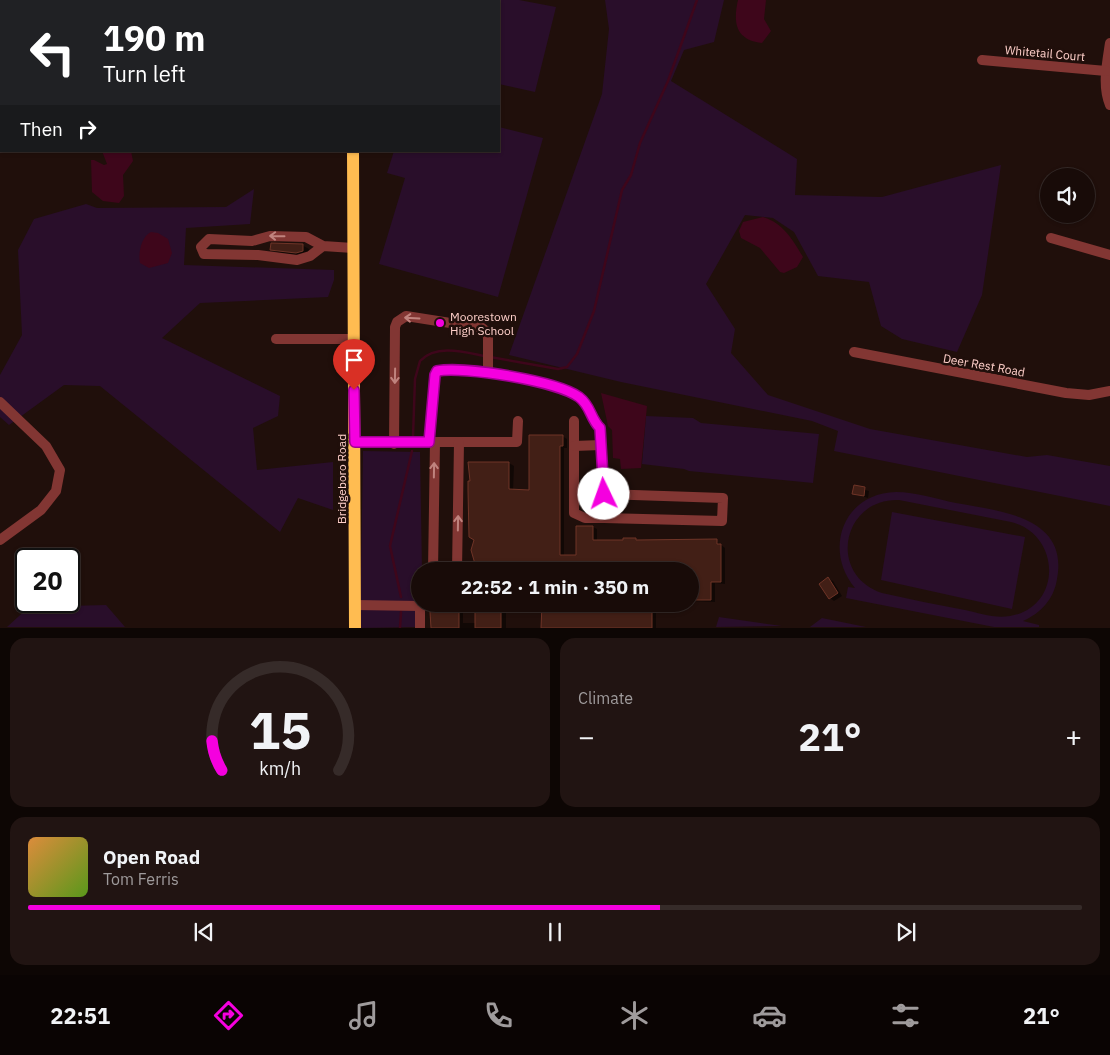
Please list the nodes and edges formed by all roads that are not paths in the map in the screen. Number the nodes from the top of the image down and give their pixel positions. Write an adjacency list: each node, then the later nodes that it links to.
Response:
1 (1110, 43): 3 (street)
2 (982, 60): 3 (street, Whitetail Court)
3 (1106, 70): 4 (street)
4 (1110, 106)
5 (354, 152): 8 (main road, Bridgeboro Road)
6 (1051, 238): 9 (street)
7 (323, 246): 7 (street, one-way to 7); 8 (street)
8 (353, 248): 11 (main road, Bridgeboro Road)
9 (1110, 256)
10 (276, 339): 11 (street)
11 (354, 339): 18 (main road, Bridgeboro Road)
12 (854, 352): 14 (street, Deer Rest Road)
13 (488, 373): 19 (street); 21 (street, one-way to 21); 22 (street)
14 (1110, 391)
15 (0, 402): 26 (street)
16 (518, 421): 20 (street)
17 (574, 421): 23 (street)
18 (355, 442): 21 (street); 29 (main road, Bridgeboro Road)
19 (432, 442): 20 (street); 21 (street); 27 (street, one-way to 19)
20 (459, 442): 28 (street, one-way to 20)
21 (394, 444)
22 (601, 445): 23 (street); 24 (street)
23 (574, 446): 25 (street)
24 (604, 494): 25 (street); 25 (street)
25 (604, 518)
26 (0, 540)
27 (433, 562)
28 (457, 562)
29 (355, 605): 30 (street); 32 (main road, Bridgeboro Road)
30 (411, 606)
31 (420, 612): 33 (street)
32 (355, 628)
33 (420, 628)

